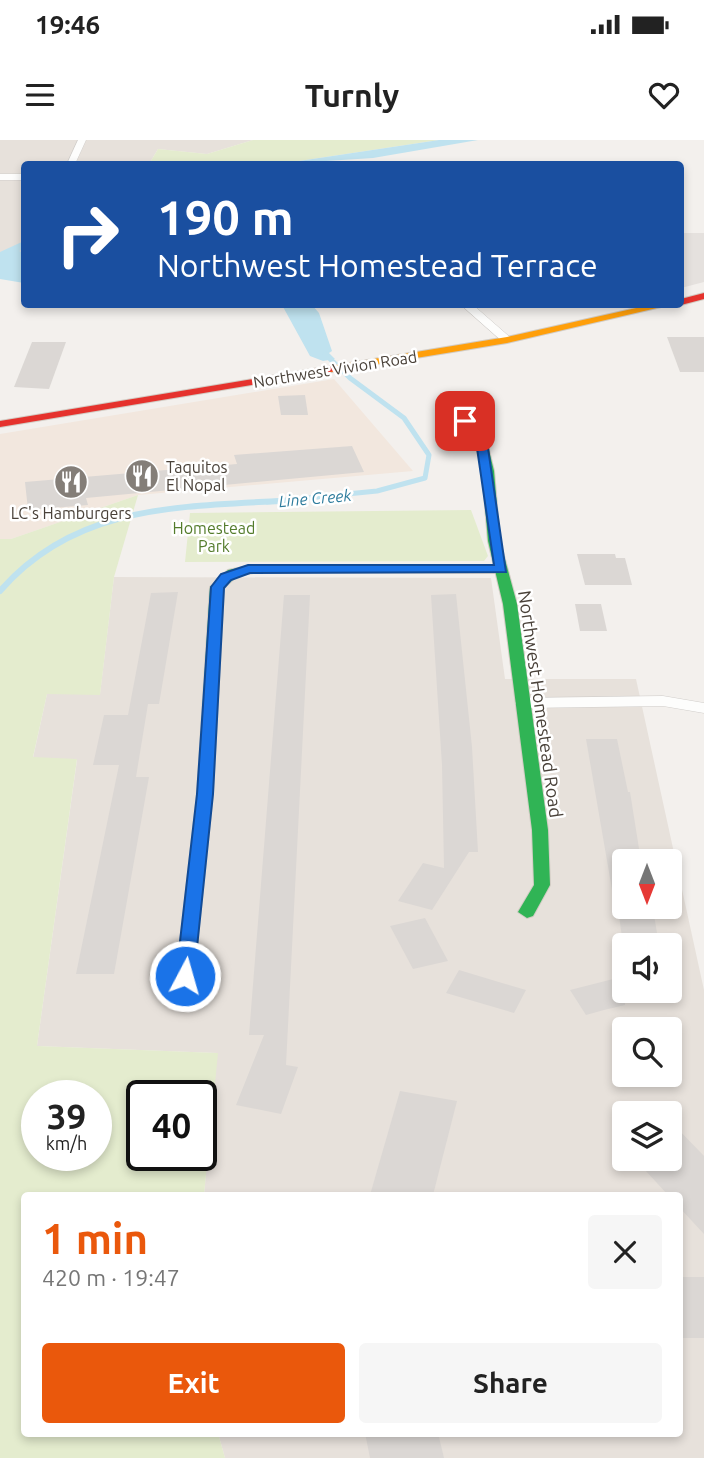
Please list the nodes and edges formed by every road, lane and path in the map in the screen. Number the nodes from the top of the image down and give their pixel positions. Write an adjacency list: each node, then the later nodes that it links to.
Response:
1 (82, 140): 2 (street)
2 (72, 161)
3 (0, 177): 4 (street)
4 (21, 177)
5 (704, 296): 6 (street)
6 (684, 301)
7 (470, 308): 9 (street)
8 (651, 308): 9 (street, Northwest Vivion Road)
9 (507, 340): 11 (street, Northwest Vivion Road)
10 (465, 421): 12 (street, Northwest Homestead Road)
11 (0, 424)
12 (501, 569): 13 (street, Northwest Homestead Road); 16 (street)
13 (523, 703): 14 (street); 15 (street, Northwest Homestead Road)
14 (704, 708)
15 (527, 912)
16 (185, 976)

